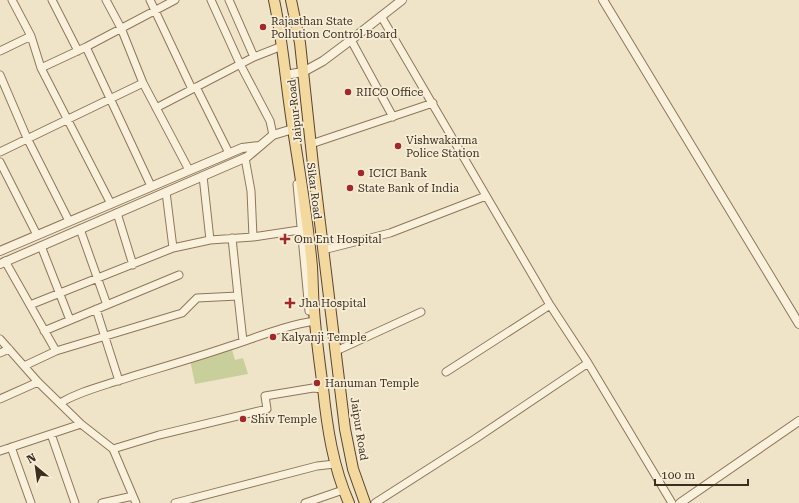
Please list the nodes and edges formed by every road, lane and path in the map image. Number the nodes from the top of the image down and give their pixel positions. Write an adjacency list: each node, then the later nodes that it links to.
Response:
1 (12, 0): 15 (street)
2 (52, 0): 20 (street)
3 (106, 0): 14 (street)
4 (150, 0): 12 (street)
5 (175, 0): 12 (street)
6 (211, 0): 22 (street)
7 (229, 0): 21 (street)
8 (274, 0): 17 (main road, Sikar Road)
9 (291, 0): 24 (main road, Jaipur Road)
10 (402, 0): 13 (street)
11 (603, 0): 76 (street)
12 (155, 11): 14 (street); 28 (street)
13 (381, 16): 16 (street); 31 (street)
14 (121, 28): 18 (street); 27 (street)
15 (31, 36): 19 (street); 23 (street)
16 (352, 40): 24 (street); 33 (street)
17 (282, 46): 21 (street); 26 (main road, Sikar Road)
18 (86, 47): 20 (street); 30 (street)
19 (0, 50)
20 (78, 51): 23 (street)
21 (254, 57): 22 (street)
22 (240, 64): 28 (street); 36 (street)
23 (41, 68): 34 (street)
24 (303, 72): 26 (street); 38 (main road, Jaipur Road)
25 (0, 75): 29 (street)
26 (285, 75): 35 (main road, Sikar Road)
27 (143, 83): 30 (street); 32 (street)
28 (194, 88): 32 (street); 41 (street)
29 (3, 92): 37 (street)
30 (110, 99): 34 (street); 47 (street)
31 (433, 103): 33 (street); 49 (street)
32 (156, 108): 44 (street)
33 (392, 117): 38 (street)
34 (66, 120): 37 (street); 50 (street)
35 (293, 128): 36 (street); 54 (main road, Sikar Road)
36 (273, 135): 39 (street)
37 (27, 138): 40 (street); 52 (street)
38 (311, 144): 61 (main road, Jaipur Road)
39 (259, 146): 41 (street); 42 (street)
40 (0, 152)
41 (229, 153): 44 (street)
42 (245, 158): 45 (street); 56 (street)
43 (0, 162): 55 (street)
44 (190, 170): 46 (street); 47 (street)
45 (204, 176): 46 (street); 58 (street)
46 (195, 180): 48 (street)
47 (151, 186): 50 (street)
48 (166, 192): 51 (street); 60 (street)
49 (486, 196): 61 (street); 71 (street)
50 (112, 203): 51 (street); 52 (street)
51 (117, 213): 53 (street); 64 (street)
52 (69, 221): 55 (street)
53 (80, 229): 59 (street); 66 (street)
54 (305, 229): 56 (street); 75 (main road, Sikar Road)
55 (37, 235): 59 (street); 62 (street)
56 (253, 237): 57 (street)
57 (232, 238): 58 (street); 68 (street)
58 (210, 240): 60 (street)
59 (42, 246): 63 (street); 67 (street)
60 (173, 248): 64 (street)
61 (323, 250): 83 (main road, Jaipur Road)
62 (0, 251)
63 (3, 262): 69 (street)
64 (133, 265): 66 (street)
65 (179, 275): 70 (street)
66 (97, 279): 67 (street); 70 (street)
67 (60, 294): 69 (street); 74 (street)
68 (238, 296): 78 (street); 80 (street)
69 (30, 305): 77 (street)
70 (106, 305): 72 (street)
71 (550, 305): 85 (street); 87 (street)
72 (96, 309): 74 (street); 78 (street)
73 (421, 312): 83 (street)
74 (70, 320): 77 (street)
75 (312, 321): 80 (street); 90 (main road, Sikar Road)
76 (799, 324)
77 (44, 331): 82 (street)
78 (105, 336): 82 (street); 88 (street)
79 (0, 339): 81 (street)
80 (243, 341): 88 (street)
81 (9, 349): 84 (street); 86 (street)
82 (56, 351): 86 (street)
83 (336, 351): 110 (main road, Jaipur Road)
84 (0, 353)
85 (588, 363): 111 (street); 112 (street)
86 (24, 366): 89 (street)
87 (446, 372)
88 (119, 381): 92 (street)
89 (38, 382): 91 (street); 92 (street)
90 (320, 389): 97 (street); 99 (main road, Sikar Road)
91 (0, 399)
92 (60, 403): 94 (street)
93 (799, 420): 113 (street)
94 (81, 424): 95 (street); 97 (street)
95 (51, 434): 96 (street); 103 (street)
96 (11, 448): 98 (street); 102 (street)
97 (113, 449): 101 (street)
98 (0, 451)
99 (333, 464): 100 (main road, Sikar Road); 106 (street)
100 (341, 491): 107 (street); 108 (street); 109 (main road, Sikar Road)
101 (133, 496): 104 (street); 105 (street)
102 (31, 503)
103 (75, 503)
104 (102, 503)
105 (136, 503)
106 (175, 503)
107 (305, 503)
108 (344, 503)
109 (349, 503)
110 (365, 503)
111 (375, 503)
112 (672, 503)
113 (680, 503)

